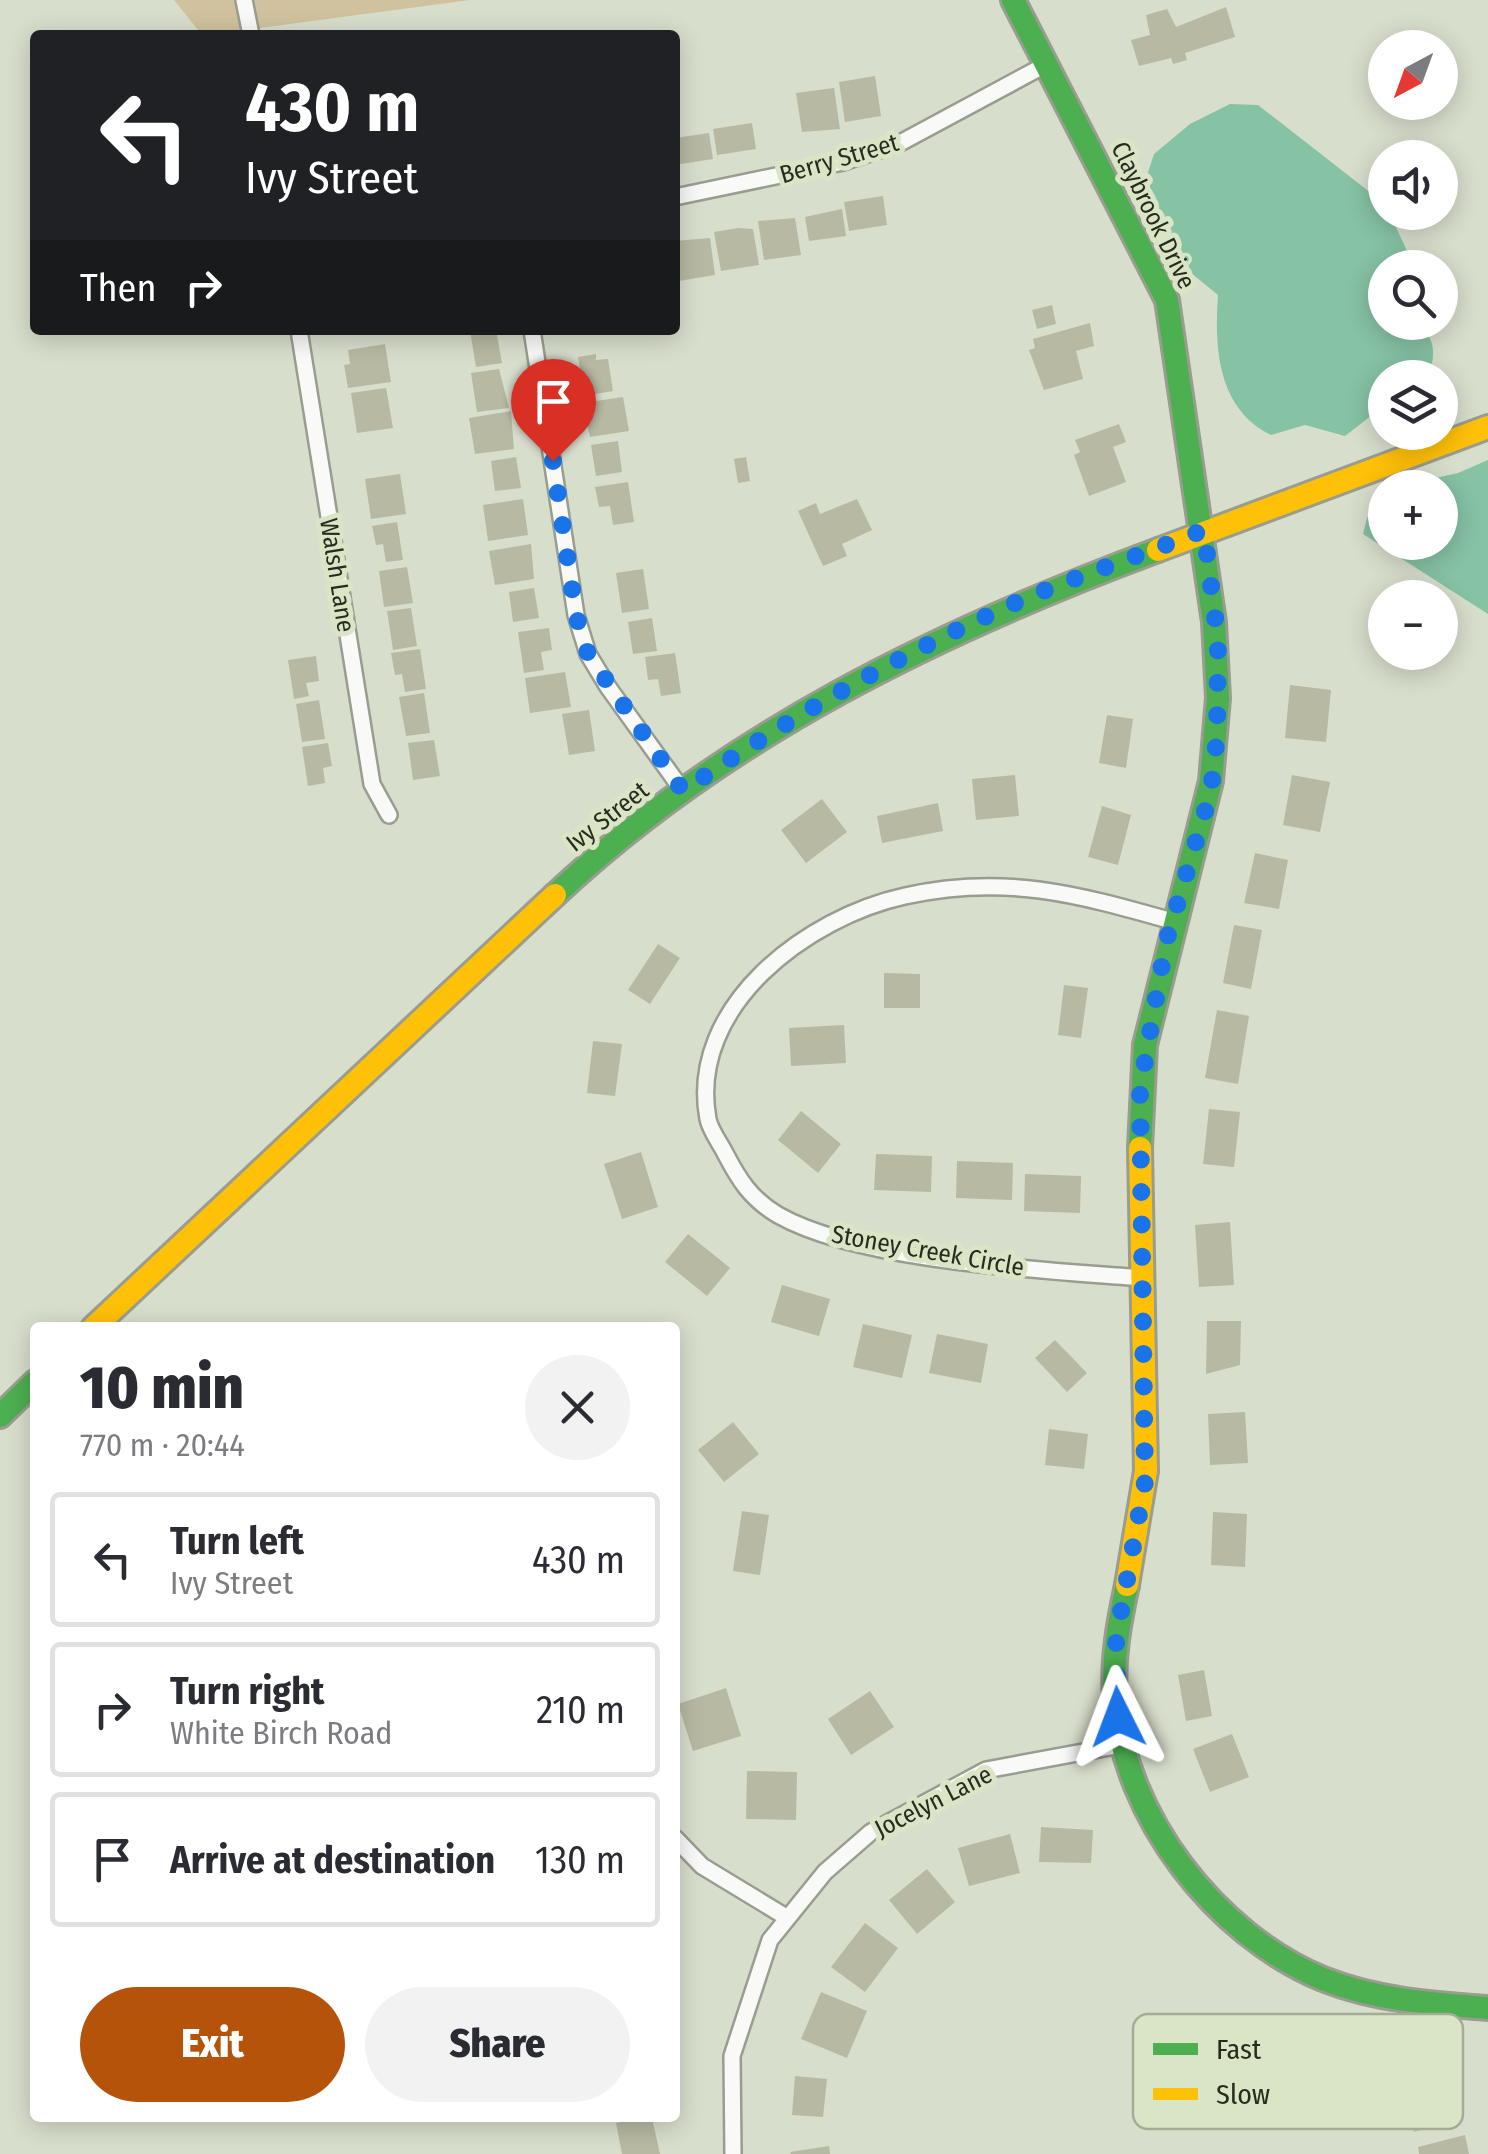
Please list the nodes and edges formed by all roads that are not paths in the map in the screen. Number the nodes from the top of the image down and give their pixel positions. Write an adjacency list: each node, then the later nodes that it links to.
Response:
1 (244, 0): 3 (street)
2 (1013, 0): 4 (street, Claybrook Drive)
3 (250, 30)
4 (1046, 64): 5 (street, Berry Street); 9 (street, Claybrook Drive)
5 (680, 196)
6 (300, 335): 11 (street, Walsh Lane)
7 (533, 335): 10 (street)
8 (1488, 428): 9 (street, Ivy Street)
9 (1204, 530): 10 (street, Ivy Street); 12 (street, Claybrook Drive)
10 (683, 791): 14 (street, Ivy Street)
11 (389, 815)
12 (1172, 921): 13 (street, Claybrook Drive); 13 (street, Stoney Creek Circle)
13 (1142, 1278): 17 (street, Claybrook Drive)
14 (100, 1322)
15 (30, 1387): 16 (street)
16 (0, 1416)
17 (1121, 1745): 19 (street, Jocelyn Lane); 20 (street, Claybrook Drive)
18 (680, 1843): 19 (street)
19 (786, 1916): 21 (street, Jocelyn Lane)
20 (1487, 2011)
21 (733, 2154)

